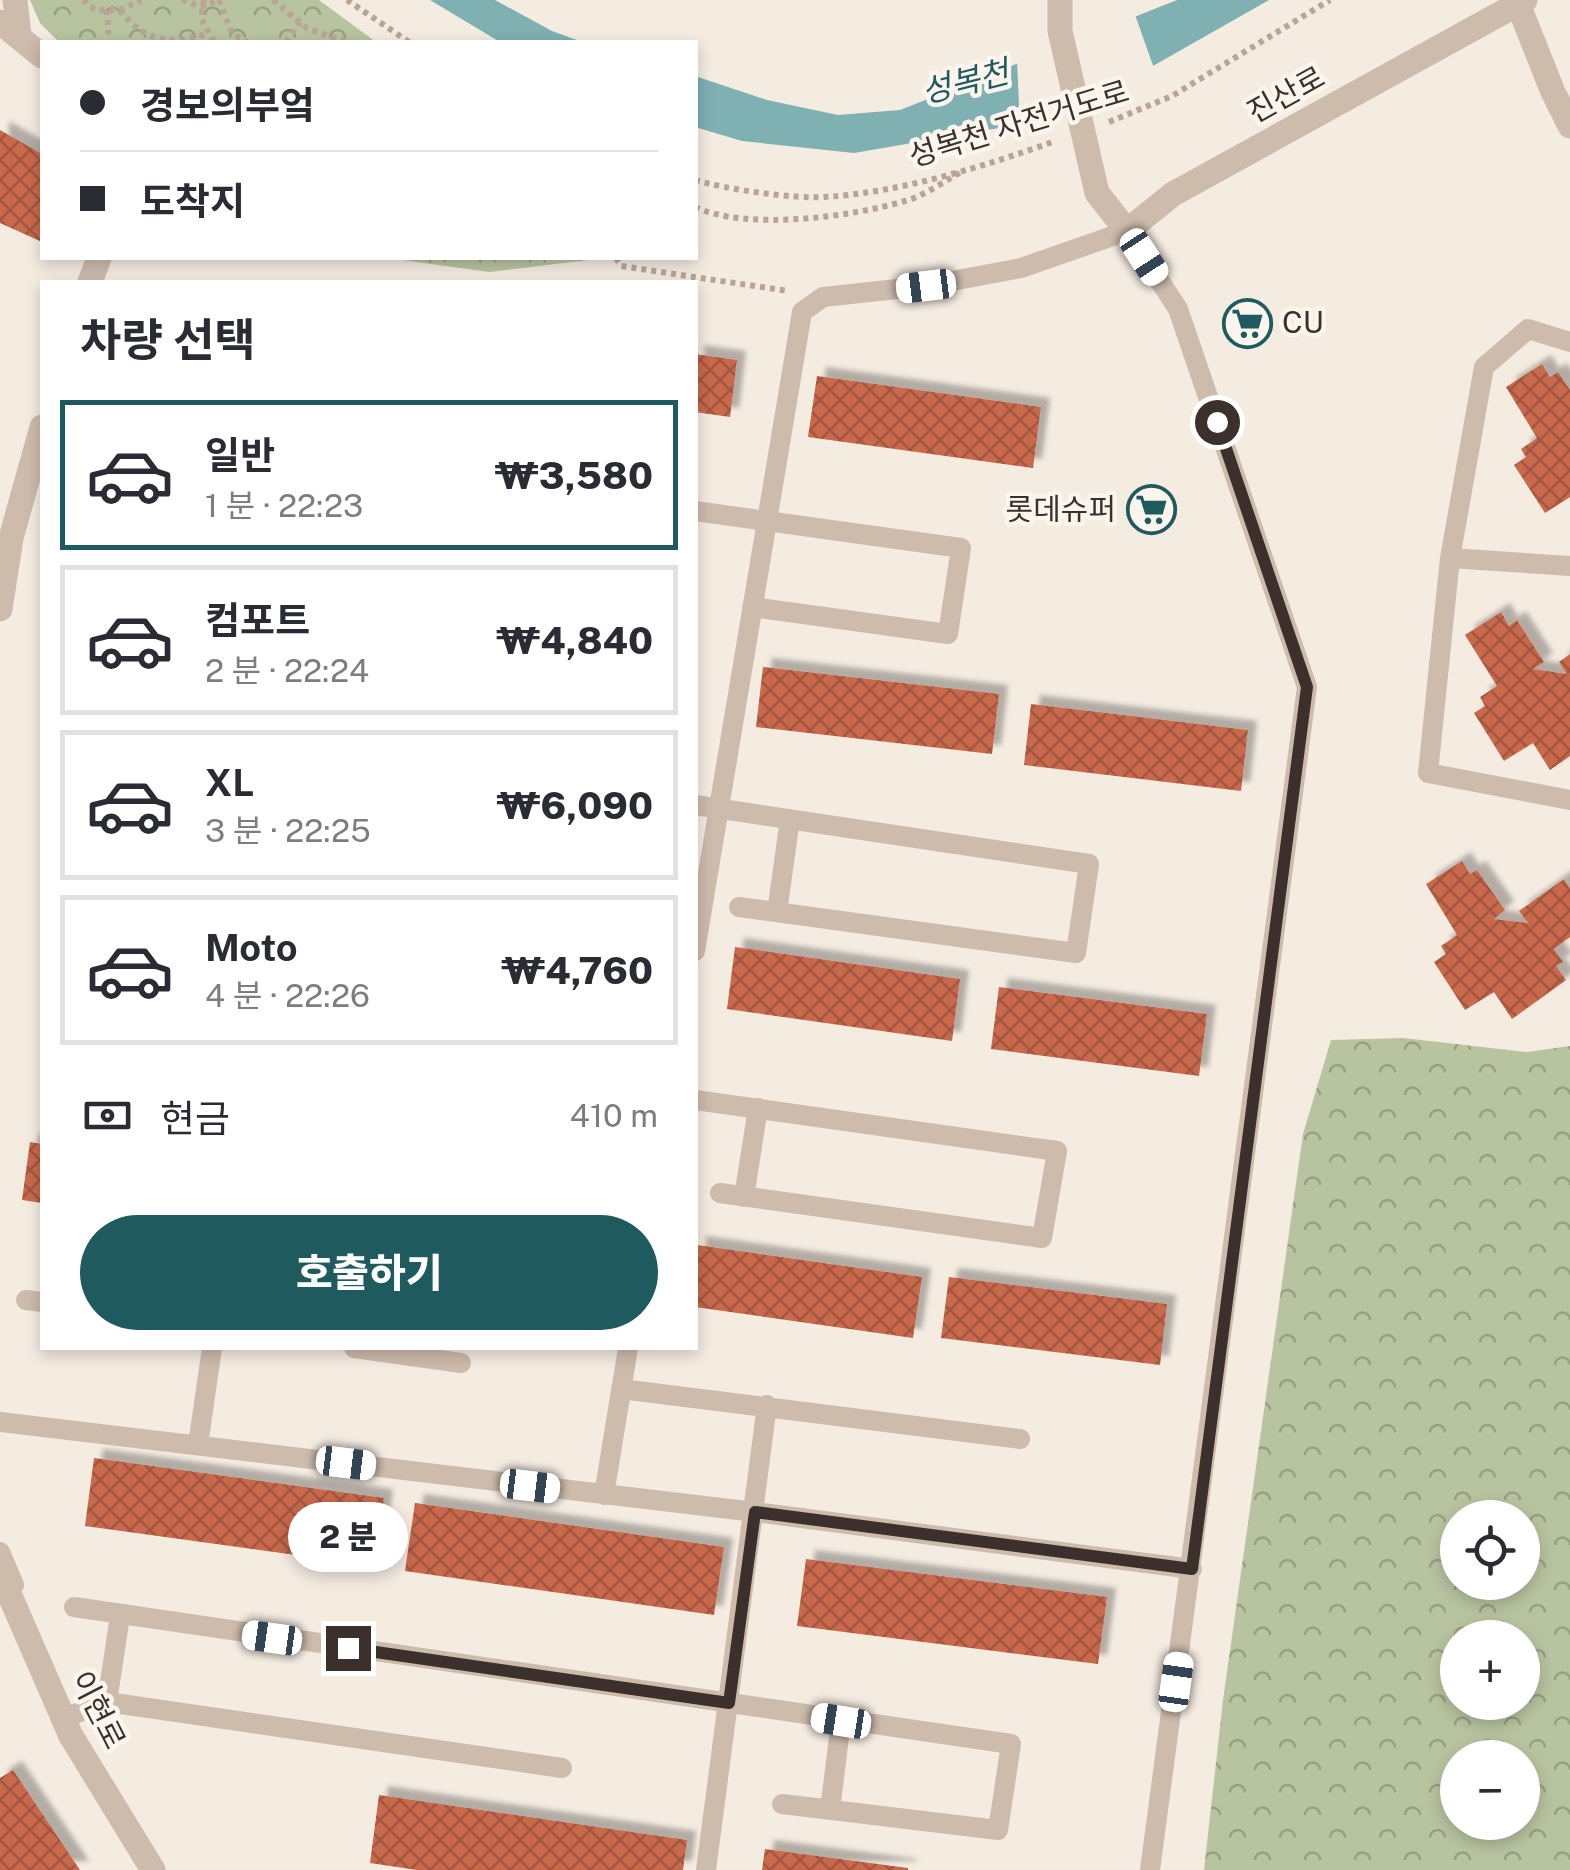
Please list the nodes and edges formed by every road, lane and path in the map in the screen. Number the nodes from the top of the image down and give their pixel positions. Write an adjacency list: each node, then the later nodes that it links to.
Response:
1 (15, 0): 15 (street)
2 (83, 0): 12 (path)
3 (140, 0): 13 (path)
4 (182, 0): 11 (path)
5 (219, 0): 11 (path); 21 (path)
6 (273, 0): 14 (path)
7 (347, 0): 24 (path)
8 (1060, 0): 32 (street)
9 (1330, 0): 26 (path, 성복천 자전거도로)
10 (1522, 2): 27 (street); 32 (street, 진산로)
11 (203, 4): 16 (path)
12 (106, 10): 13 (path); 17 (path)
13 (120, 10): 18 (path)
14 (300, 22): 22 (path); 23 (path)
15 (10, 29): 25 (street)
16 (209, 33): 19 (path); 20 (path)
17 (109, 40)
18 (169, 40)
19 (186, 40)
20 (213, 40)
21 (242, 40)
22 (287, 40)
23 (341, 40)
24 (406, 40)
25 (40, 54)
26 (1100, 126)
27 (1570, 126)
28 (1068, 137): 29 (path, 성복천 자전거도로)
29 (970, 167): 30 (path, 성복천 자전거도로); 31 (path)
30 (698, 181)
31 (698, 208)
32 (1127, 231): 34 (lane); 66 (lane)
33 (617, 260): 34 (path)
34 (824, 297): 38 (lane)
35 (1570, 342): 39 (lane)
36 (40, 434): 42 (street)
37 (698, 512): 38 (lane)
38 (767, 523): 41 (lane); 41 (lane)
39 (1450, 558): 40 (lane); 43 (lane)
40 (1570, 566)
41 (752, 607): 45 (lane)
42 (0, 608)
43 (1570, 800)
44 (698, 804): 45 (lane)
45 (719, 808): 46 (lane); 49 (lane)
46 (790, 819): 48 (lane); 48 (lane)
47 (739, 907): 48 (lane)
48 (778, 912)
49 (698, 932)
50 (698, 1100): 51 (lane)
51 (758, 1108): 53 (lane); 53 (lane)
52 (720, 1193): 53 (lane)
53 (744, 1196)
54 (212, 1350): 62 (lane)
55 (368, 1350): 57 (lane)
56 (628, 1350): 58 (lane)
57 (461, 1363)
58 (621, 1388): 59 (lane); 63 (lane)
59 (768, 1405): 61 (lane); 64 (lane)
60 (0, 1422): 62 (lane)
61 (1020, 1439)
62 (198, 1445): 63 (lane)
63 (604, 1495): 64 (lane)
64 (755, 1512): 66 (lane); 71 (lane)
65 (0, 1552): 72 (lane)
66 (1192, 1569): 80 (lane)
67 (0, 1573): 77 (street, 이현로)
68 (74, 1607): 69 (lane)
69 (120, 1616): 70 (lane); 71 (lane)
70 (107, 1702): 72 (lane); 74 (lane)
71 (729, 1703): 73 (lane); 79 (lane)
72 (72, 1715): 78 (lane)
73 (841, 1721): 76 (lane); 76 (lane)
74 (562, 1768)
75 (782, 1804): 76 (lane)
76 (830, 1810)
77 (153, 1870)
78 (169, 1870)
79 (706, 1870)
80 (1150, 1870)

